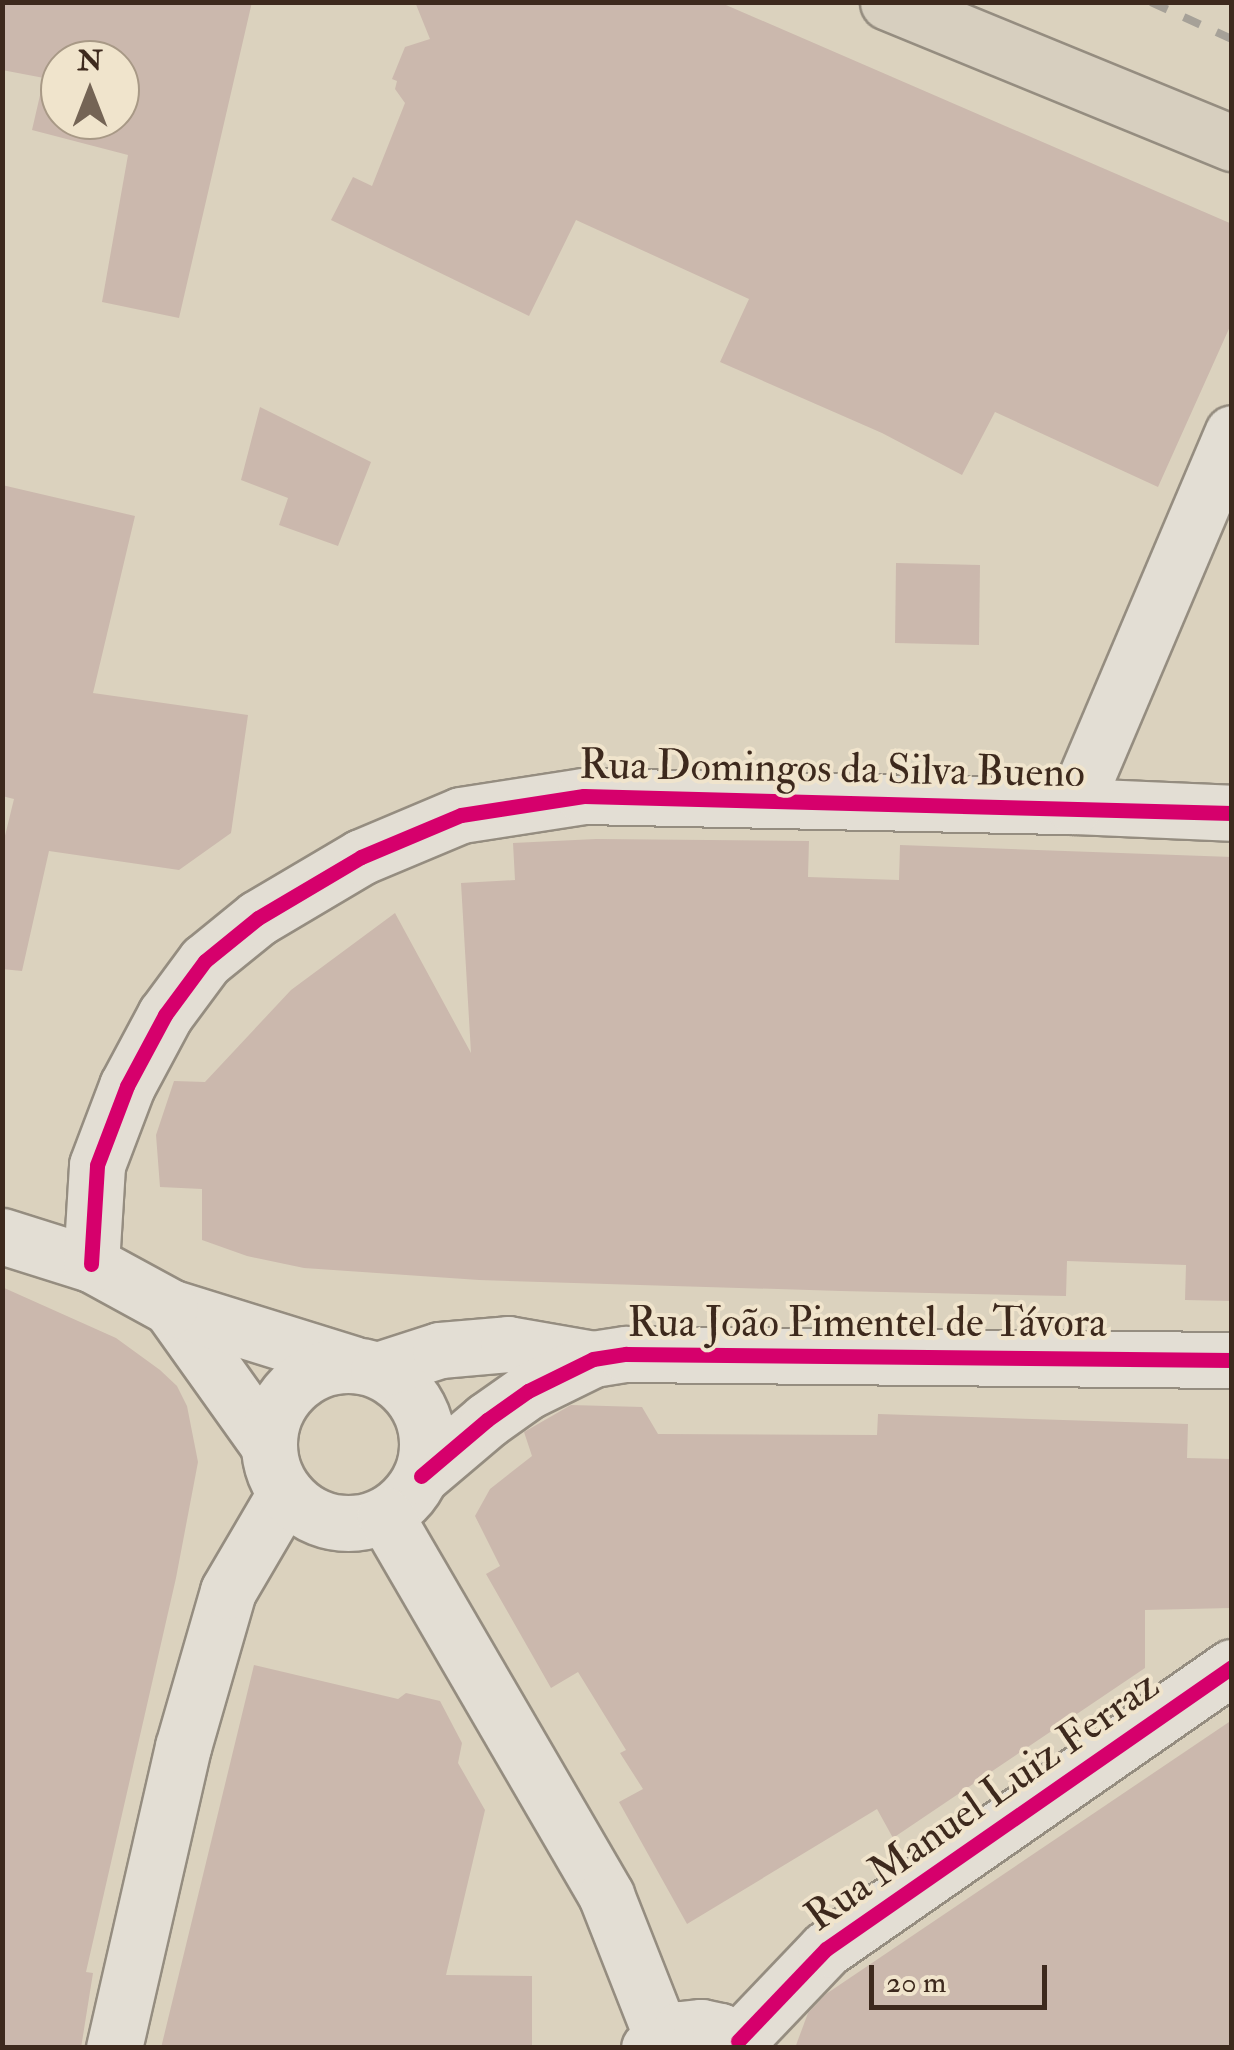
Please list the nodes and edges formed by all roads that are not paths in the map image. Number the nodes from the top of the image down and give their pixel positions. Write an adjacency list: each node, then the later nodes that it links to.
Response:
1 (888, 2): 2 (main road)
2 (1232, 143)
3 (1232, 433): 4 (street)
4 (1074, 806): 5 (street, Rua Domingos da Silva Bueno); 7 (street, Rua Domingos da Silva Bueno)
5 (1232, 813)
6 (2, 1236): 7 (street)
7 (92, 1264): 8 (street)
8 (170, 1307): 11 (street); 12 (street)
9 (593, 1359): 10 (street, Rua João Pimentel de Távora); 11 (street, Rua João Pimentel de Távora); 14 (street, Rua João Pimentel de Távora)
10 (1232, 1360)
11 (365, 1367): 12 (street); 14 (street)
12 (268, 1443): 13 (street)
13 (286, 1494): 14 (street); 18 (street)
14 (403, 1496): 16 (street)
15 (1232, 1667): 17 (street, Rua Manuel Luiz Ferraz)
16 (656, 2042): 17 (street)
17 (740, 2044)
18 (114, 2048)

